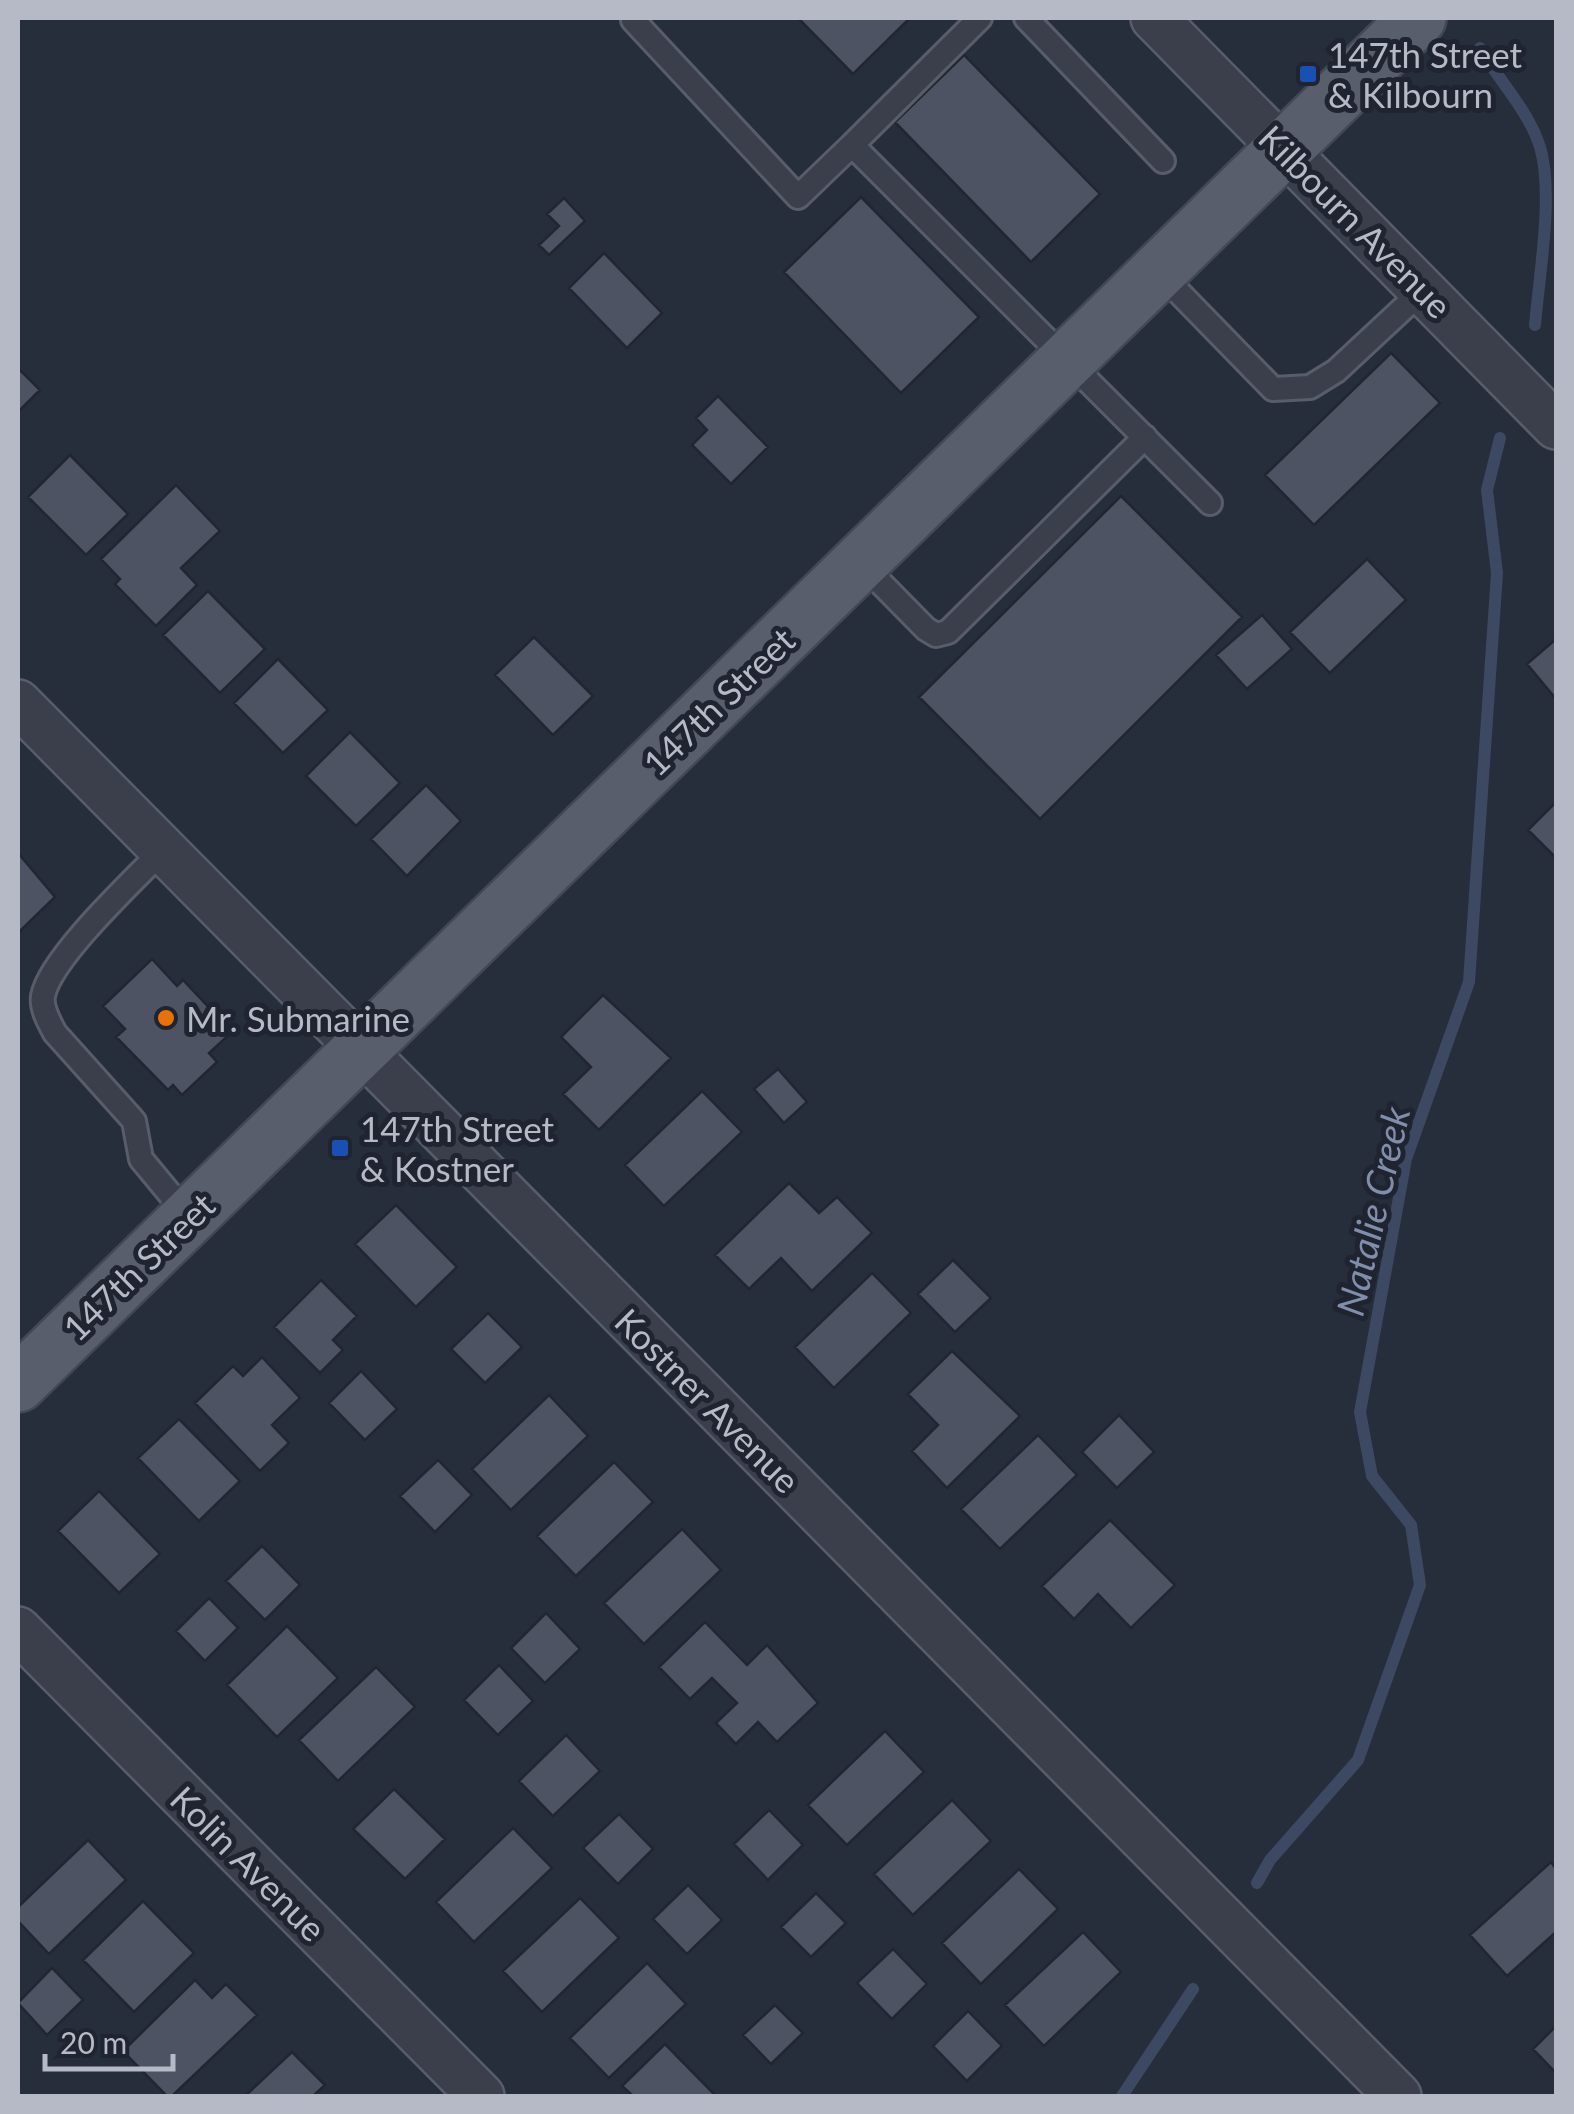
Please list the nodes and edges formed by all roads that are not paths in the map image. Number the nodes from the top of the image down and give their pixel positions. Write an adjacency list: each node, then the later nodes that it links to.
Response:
1 (635, 18): 6 (lane)
2 (980, 18): 6 (lane)
3 (1026, 18): 8 (lane)
4 (1154, 18): 7 (street, Kilbourn Avenue)
5 (1418, 18): 7 (main road, 147th Street)
6 (852, 145): 11 (lane)
7 (1284, 148): 9 (main road, 147th Street); 10 (street, Kilbourn Avenue)
8 (1162, 161)
9 (1158, 272): 10 (lane); 11 (main road, 147th Street)
10 (1423, 290): 12 (street, Kilbourn Avenue)
11 (1068, 359): 13 (lane); 15 (main road, 147th Street)
12 (1551, 408)
13 (1145, 437): 14 (lane); 15 (lane)
14 (1210, 503)
15 (860, 562): 18 (main road, 147th Street)
16 (18, 703): 17 (street, Kostner Avenue)
17 (164, 850): 18 (street, Kostner Avenue); 19 (lane)
18 (360, 1049): 19 (main road, 147th Street); 23 (street, Kostner Avenue)
19 (189, 1217): 20 (main road, 147th Street)
20 (18, 1384)
21 (18, 1630): 22 (street, Kolin Avenue)
22 (481, 2096)
23 (1398, 2096)

